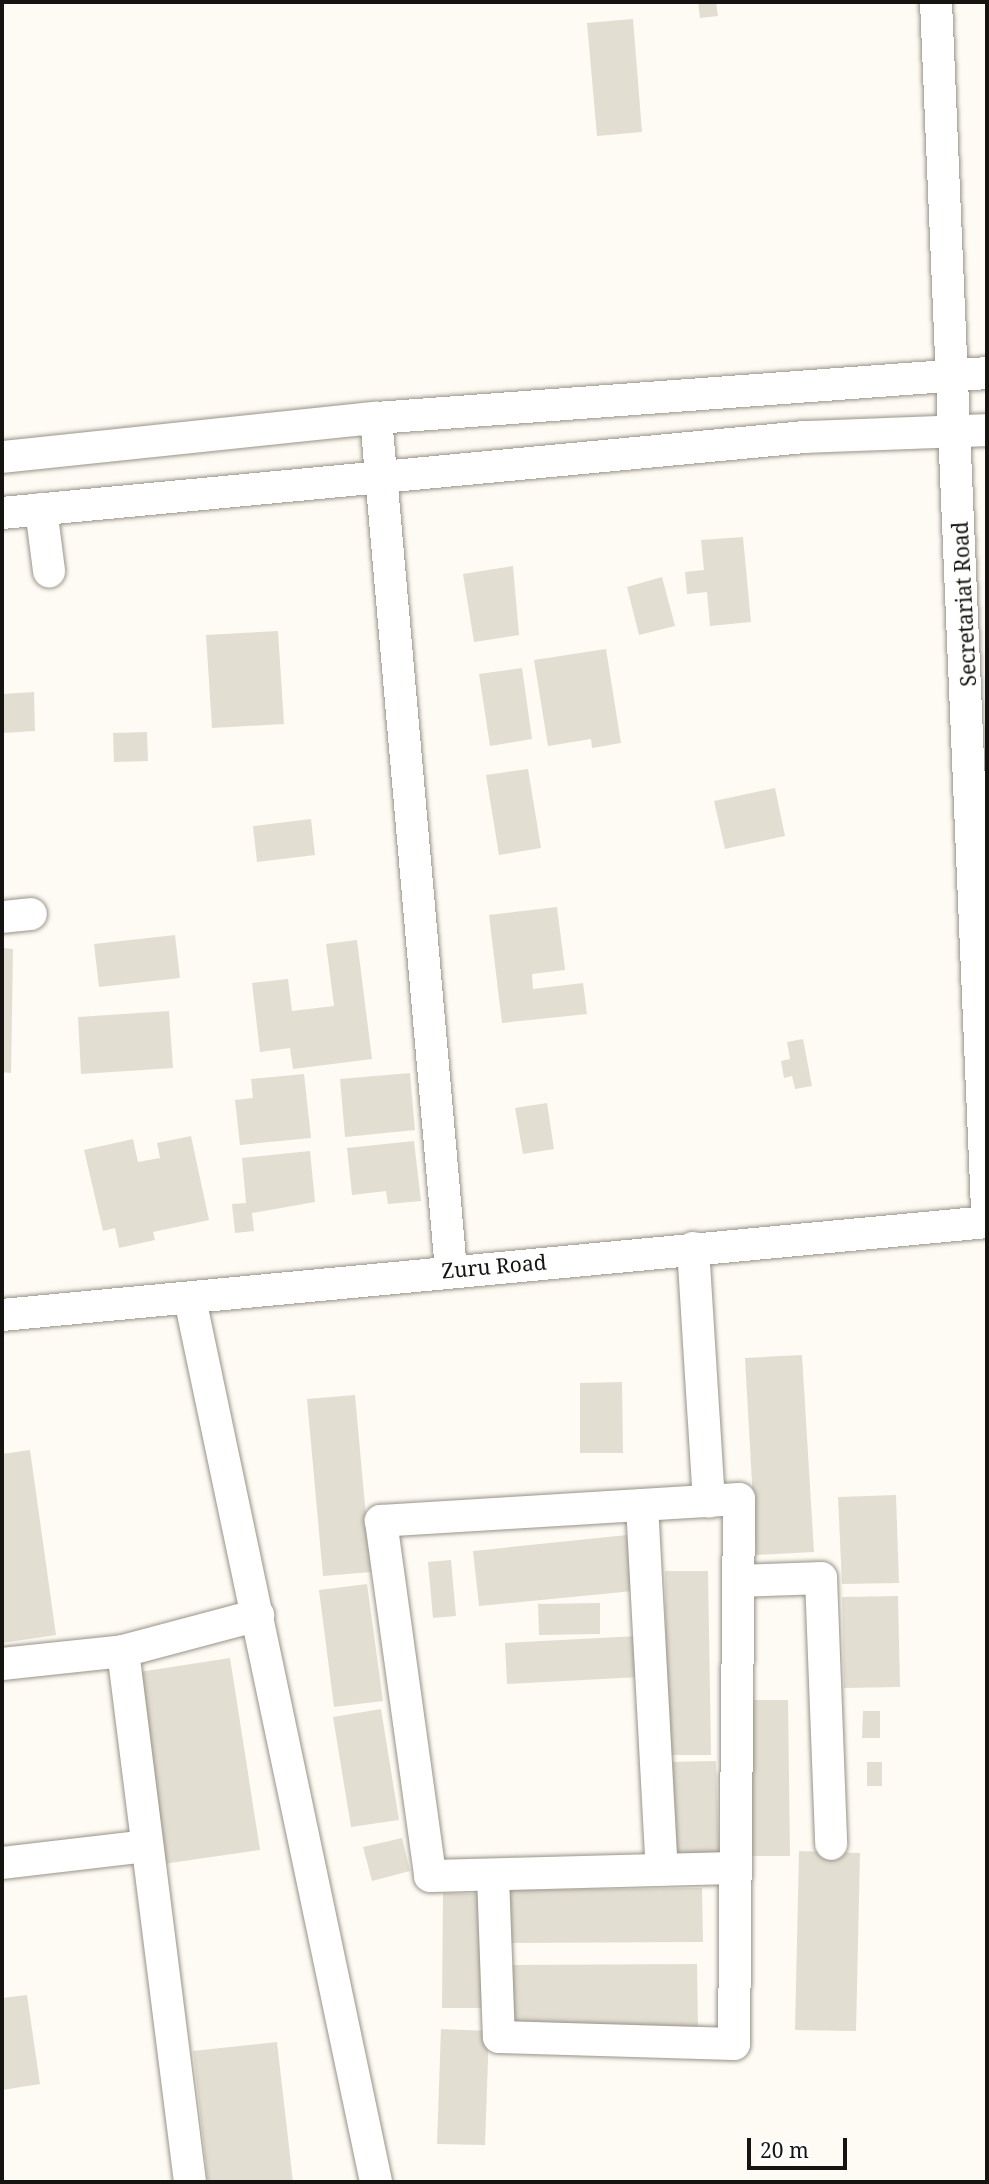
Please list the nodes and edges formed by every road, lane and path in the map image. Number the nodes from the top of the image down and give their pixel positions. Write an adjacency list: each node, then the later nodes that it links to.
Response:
1 (936, 2): 3 (street, Secretariat Road)
2 (987, 373): 3 (street)
3 (953, 375): 4 (street); 6 (street, Secretariat Road)
4 (376, 418): 7 (street); 8 (street)
5 (987, 430): 6 (street)
6 (956, 433): 8 (street); 12 (street, Secretariat Road)
7 (2, 457)
8 (382, 474): 9 (street); 15 (street)
9 (41, 509): 10 (street); 11 (street)
10 (2, 513)
11 (49, 571)
12 (987, 1207)
13 (987, 1222): 14 (street, Zuru Road)
14 (693, 1248): 15 (street, Zuru Road); 18 (street)
15 (451, 1270): 16 (street, Zuru Road)
16 (190, 1298): 17 (street, Zuru Road); 21 (street)
17 (2, 1315)
18 (709, 1501): 19 (street); 20 (street)
19 (642, 1505): 28 (street); 29 (street)
20 (738, 1581): 24 (street); 27 (street)
21 (258, 1615): 22 (street); 31 (street)
22 (123, 1651): 23 (street); 25 (street)
23 (2, 1664)
24 (831, 1844)
25 (148, 1846): 26 (street); 30 (street)
26 (2, 1863)
27 (736, 1868): 28 (street); 29 (street)
28 (662, 1869): 29 (street)
29 (493, 1875)
30 (190, 2182)
31 (376, 2182)

